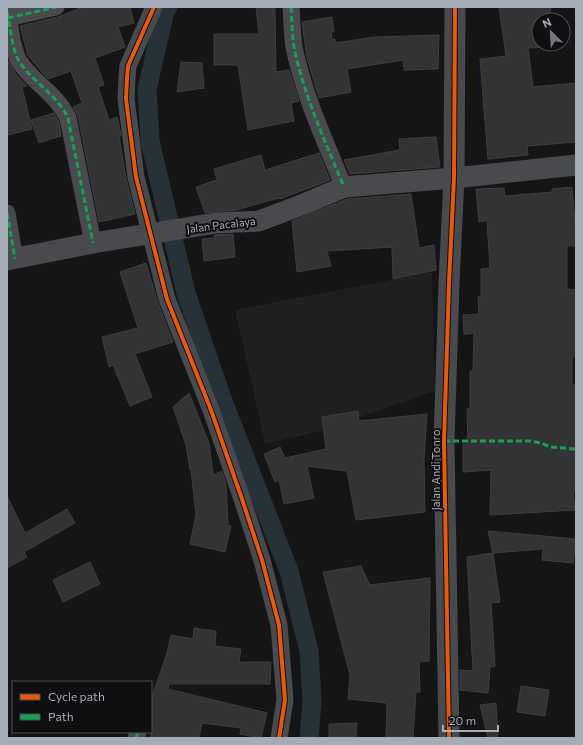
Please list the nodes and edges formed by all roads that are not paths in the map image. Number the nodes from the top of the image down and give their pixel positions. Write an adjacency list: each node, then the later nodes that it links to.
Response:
1 (56, 7): 5 (street)
2 (154, 7): 10 (street)
3 (291, 7): 8 (street)
4 (455, 7): 7 (street, Jalan Andi Tonro)
5 (8, 15): 11 (street)
6 (576, 165): 7 (street, Jalan Pacalaya)
7 (454, 178): 8 (street, Jalan Pacalaya); 14 (street, Jalan Andi Tonro)
8 (344, 187): 10 (street, Jalan Pacalaya)
9 (7, 213): 12 (street)
10 (165, 232): 11 (street, Jalan Pacalaya); 13 (street)
11 (93, 243): 12 (street, Jalan Pacalaya)
12 (11, 259)
13 (279, 738)
14 (449, 738)

